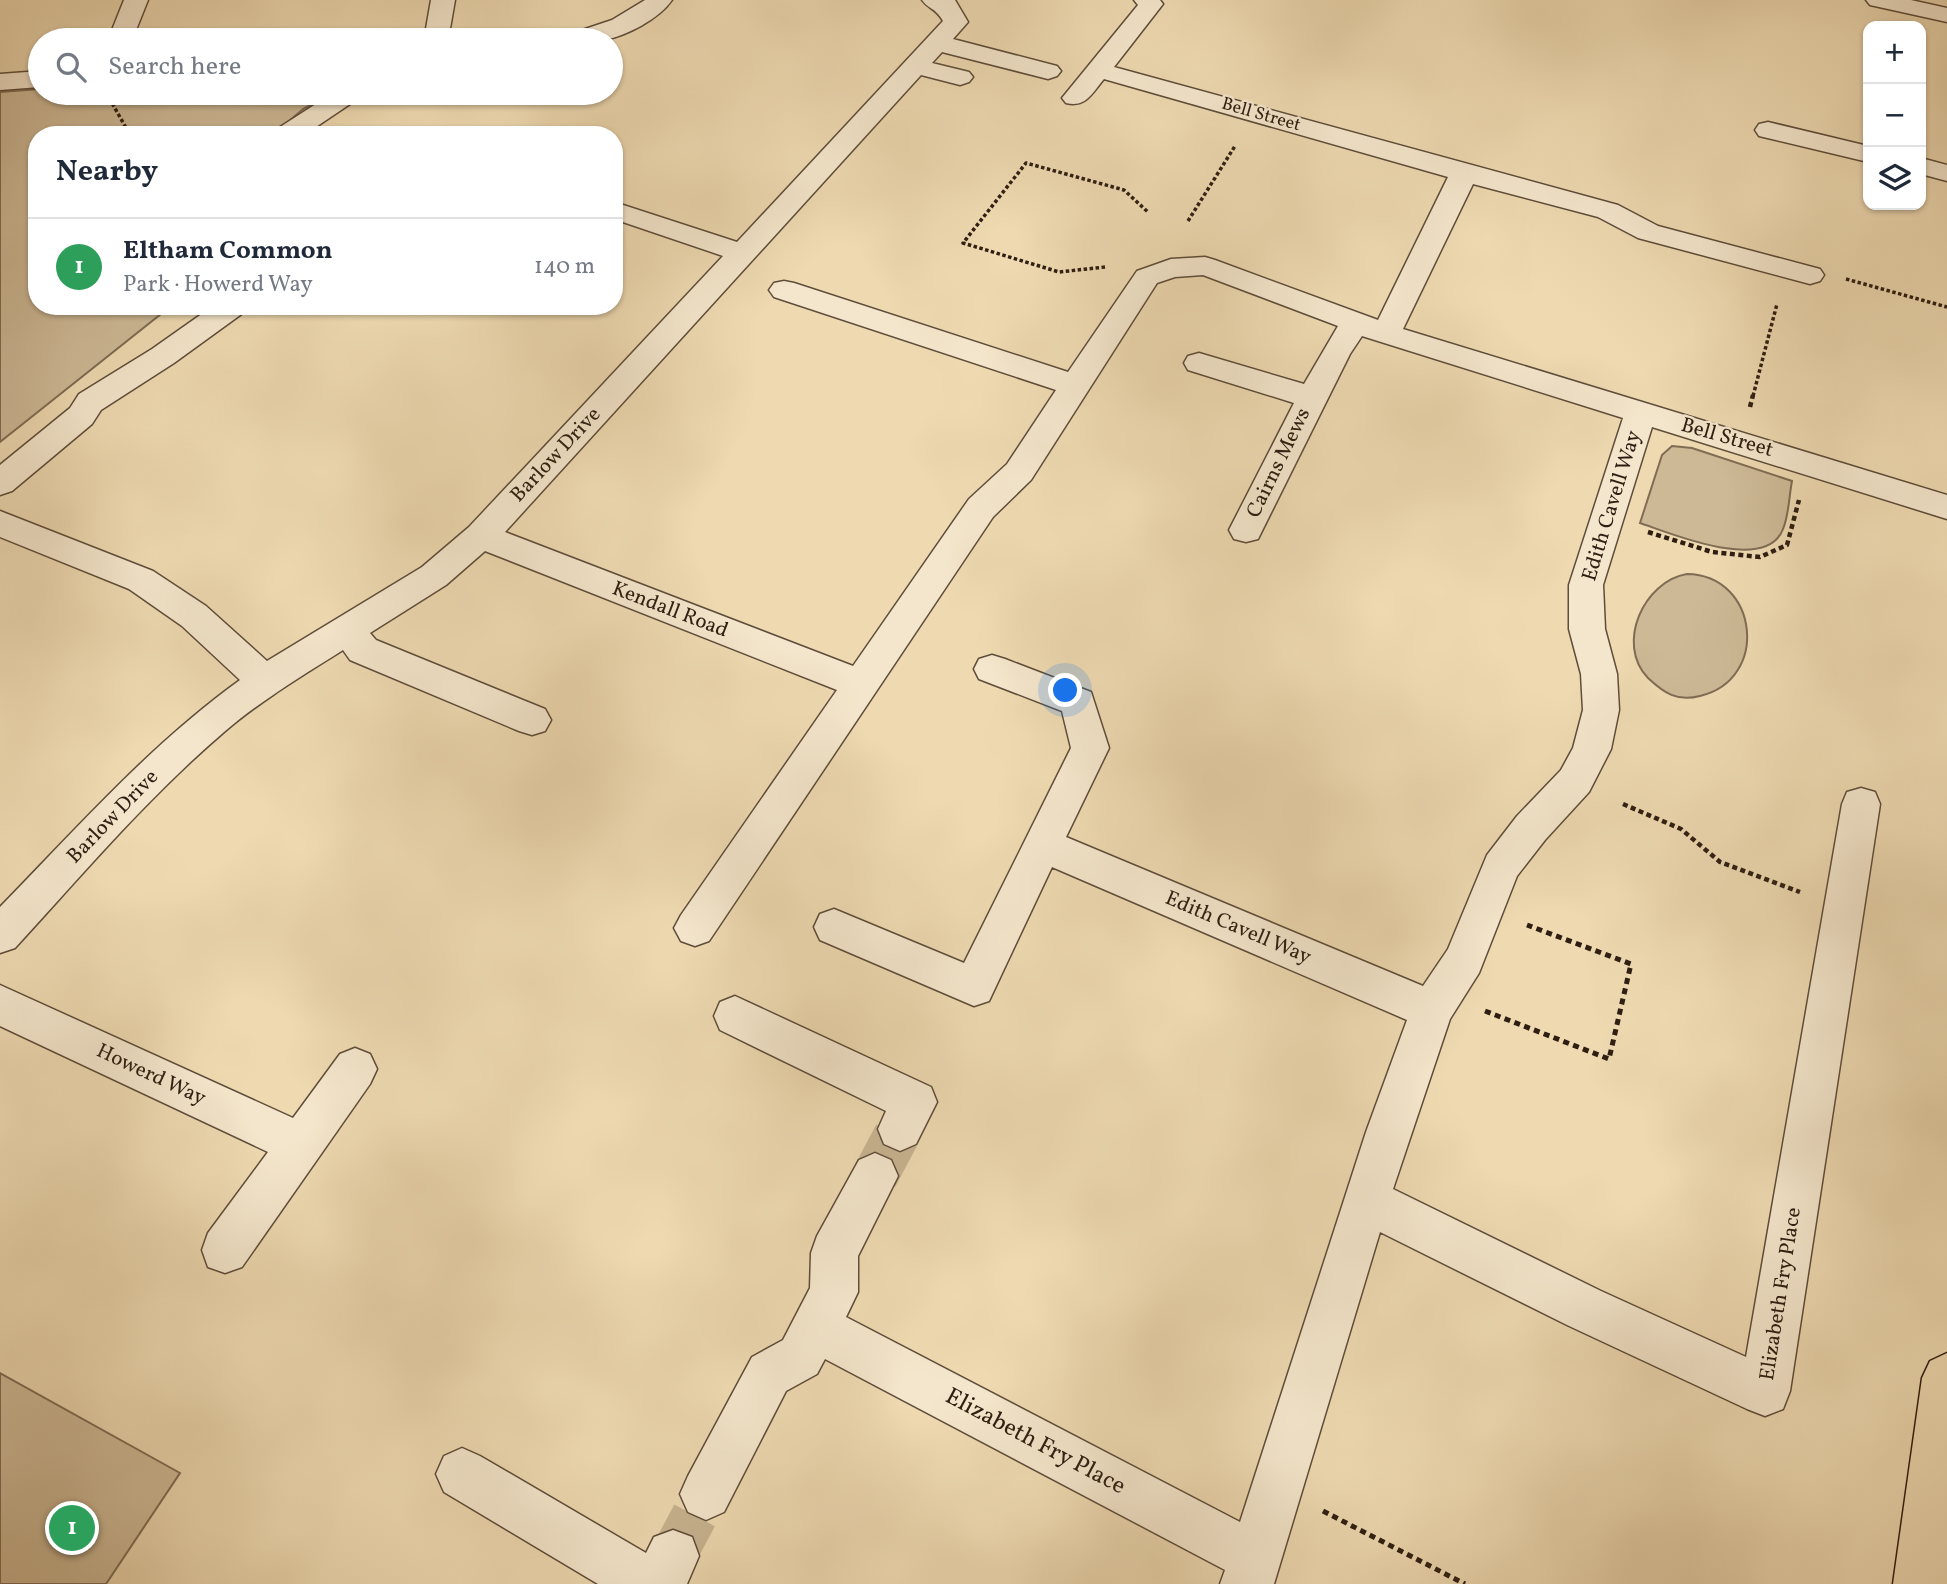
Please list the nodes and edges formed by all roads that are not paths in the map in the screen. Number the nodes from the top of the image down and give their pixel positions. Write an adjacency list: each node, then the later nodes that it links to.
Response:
1 (136, 0): 8 (street)
2 (443, 0): 9 (street)
3 (660, 0): 10 (street)
4 (934, 0): 11 (street, Barlow Drive)
5 (1878, 0): 7 (street)
6 (1149, 2): 12 (street)
7 (1947, 15)
8 (125, 28)
9 (438, 28)
10 (613, 28)
11 (927, 54): 13 (street); 14 (street); 26 (street, Barlow Drive)
12 (1098, 70): 17 (street); 23 (street, Bell Street)
13 (1048, 71)
14 (960, 77)
15 (28, 80): 16 (street)
16 (0, 82)
17 (1075, 98)
18 (331, 105): 19 (street)
19 (300, 126)
20 (1768, 130): 21 (street)
21 (1863, 153)
22 (1926, 167): 24 (street)
23 (1464, 173): 27 (street, Bell Street); 31 (street)
24 (1947, 173)
25 (623, 213): 26 (street)
26 (742, 253): 40 (street, Barlow Drive)
27 (1798, 272)
28 (784, 290): 33 (street)
29 (220, 315): 36 (street)
30 (1355, 323): 31 (street, Bell Street); 33 (street, Bell Street); 34 (street, Cairns Mews)
31 (1386, 334): 35 (street, Bell Street)
32 (1199, 363): 34 (street, Cairns Mews)
33 (1075, 385): 44 (street)
34 (1312, 397): 39 (street, Cairns Mews)
35 (1641, 413): 37 (street, Bell Street); 51 (street, Edith Cavell Way)
36 (0, 484)
37 (1947, 507)
38 (0, 523): 43 (street)
39 (1245, 530)
40 (481, 536): 41 (street, Barlow Drive); 44 (street, Kendall Road)
41 (348, 631): 43 (street, Barlow Drive); 45 (street)
42 (992, 668): 47 (street)
43 (265, 681): 50 (street, Barlow Drive)
44 (859, 684): 49 (street)
45 (532, 720)
46 (1861, 804): 59 (street, Elizabeth Fry Place)
47 (1044, 846): 48 (street); 51 (street, Edith Cavell Way)
48 (834, 927)
49 (695, 928)
50 (0, 935)
51 (1437, 1002): 56 (street, Edith Cavell Way)
52 (0, 1005): 57 (street, Howerd Way)
53 (735, 1016): 55 (street)
54 (355, 1069): 57 (street)
55 (900, 1129)
56 (1388, 1132): 59 (street, Elizabeth Fry Place)
57 (301, 1144): 60 (street)
58 (875, 1176): 61 (street)
59 (1368, 1201): 65 (street, Elizabeth Fry Place)
60 (225, 1250)
61 (815, 1327): 64 (street); 65 (street, Elizabeth Fry Place)
62 (1947, 1378): 67 (main road)
63 (462, 1474): 66 (street)
64 (706, 1494)
65 (1251, 1571)
66 (660, 1575)
67 (1920, 1584)

